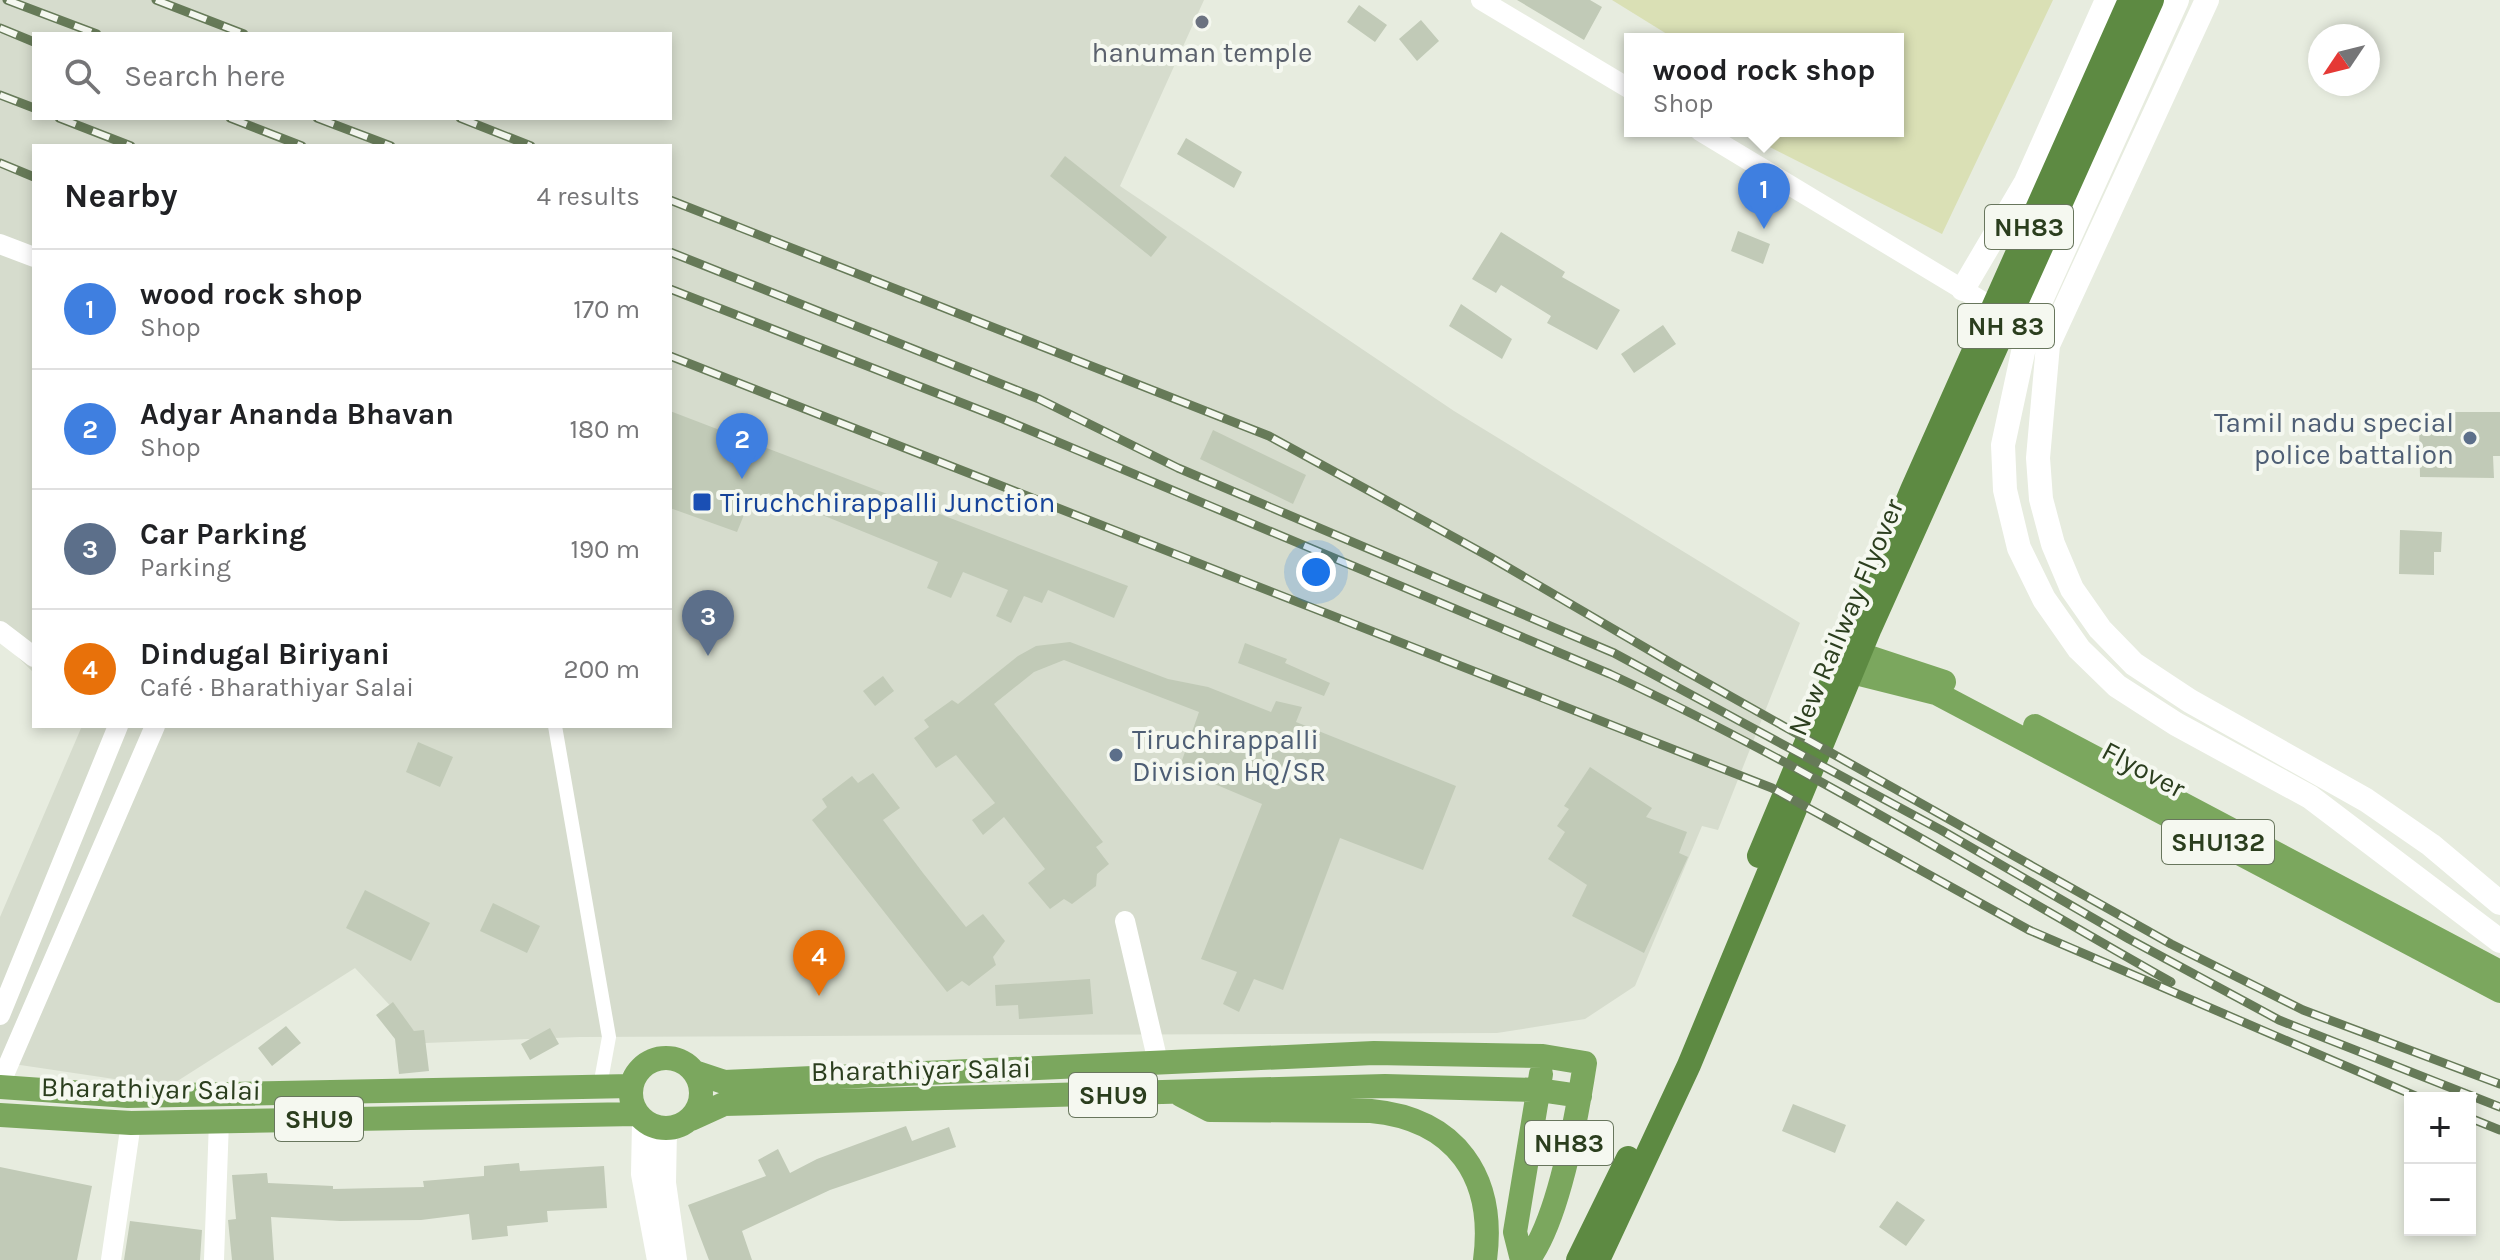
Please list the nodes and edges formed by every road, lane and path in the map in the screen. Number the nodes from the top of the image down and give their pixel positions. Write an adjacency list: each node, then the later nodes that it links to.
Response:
1 (1481, 0): 7 (street)
2 (2107, 0): 11 (street)
3 (2130, 0): 16 (highway, New Railway Flyover / NH83)
4 (2152, 0): 16 (highway, New Railway Flyover / NH 83)
5 (2177, 0): 12 (street)
6 (2207, 0): 13 (street)
7 (1624, 85)
8 (1710, 137): 11 (street)
9 (0, 244): 10 (street)
10 (32, 256)
11 (1963, 289): 12 (street)
12 (2028, 329): 13 (street); 22 (street)
13 (2048, 345): 20 (street)
14 (0, 631): 15 (street)
15 (32, 655)
16 (1849, 660): 23 (main road, Flyover); 24 (main road, Flyover / SHU132); 47 (highway, New Railway Flyover); 48 (highway, New Railway Flyover)
17 (117, 728): 25 (street)
18 (154, 728): 29 (street)
19 (555, 728): 30 (street)
20 (2500, 903)
21 (1125, 921): 27 (street)
22 (2500, 941)
23 (2500, 972)
24 (2500, 991)
25 (0, 1015)
26 (1543, 1056): 27 (main road, Bharathiyar Salai / SHU9); 32 (main road); 34 (main road, NH83)
27 (1158, 1062): 28 (main road, Bharathiyar Salai / SHU9)
28 (694, 1072): 31 (main road, SHU9); 36 (main road)
29 (0, 1086): 30 (main road, Bharathiyar Salai / SHU9)
30 (600, 1086): 31 (main road, Bharathiyar Salai / SHU9)
31 (631, 1086): 38 (main road)
32 (1539, 1090): 33 (main road, Bharathiyar Salai / SHU9); 34 (main road, Bharathiyar Salai); 45 (main road)
33 (1176, 1093): 36 (main road, Bharathiyar Salai / SHU9); 44 (main road)
34 (1580, 1096): 46 (main road, NH83)
35 (0, 1115): 39 (main road, Bharathiyar Salai / SHU9)
36 (691, 1119): 38 (main road, SHU9)
37 (219, 1121): 38 (main road, Bharathiyar Salai / SHU9); 39 (main road, Bharathiyar Salai / SHU9); 41 (street)
38 (649, 1122): 42 (street); 43 (street)
39 (131, 1123): 40 (street)
40 (111, 1260)
41 (214, 1260)
42 (659, 1260)
43 (675, 1260)
44 (1485, 1260)
45 (1522, 1260)
46 (1528, 1260)
47 (1578, 1260)
48 (1598, 1260)

